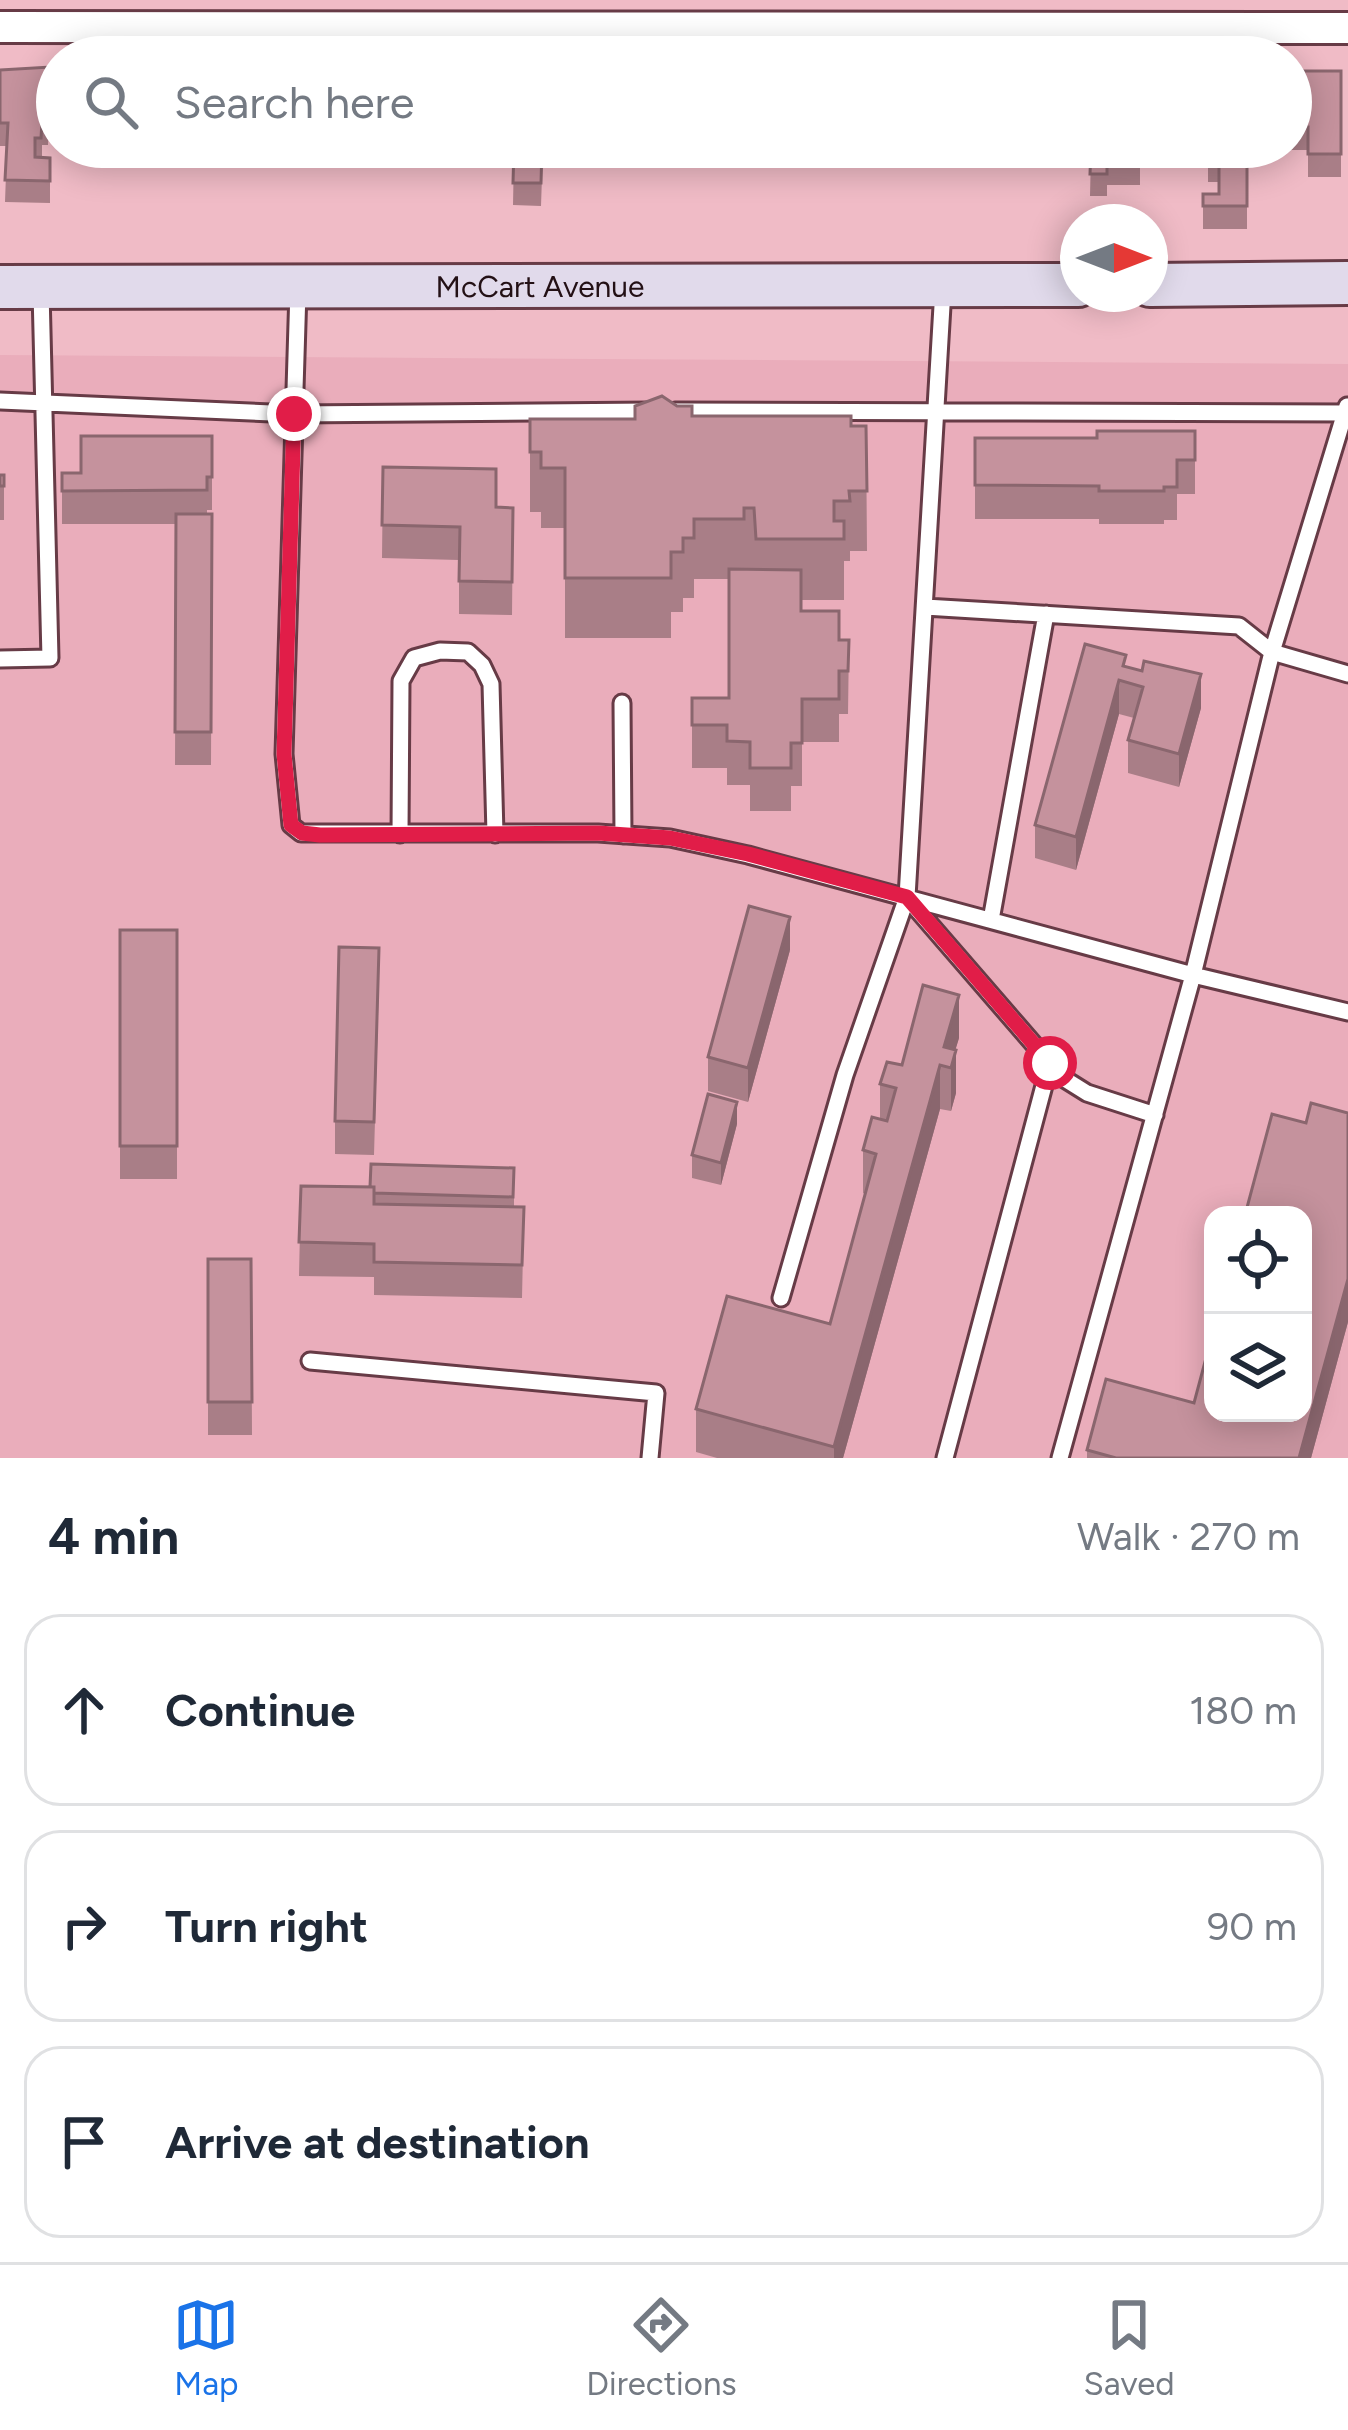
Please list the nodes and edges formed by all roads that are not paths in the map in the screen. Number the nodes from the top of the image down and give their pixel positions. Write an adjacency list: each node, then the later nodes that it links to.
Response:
1 (1288, 14): 2 (street); 3 (street)
2 (0, 27)
3 (1348, 28)
4 (1348, 283): 5 (main road)
5 (1168, 284)
6 (1060, 285): 7 (main road, McCart Avenue)
7 (944, 286): 8 (main road, McCart Avenue); 12 (lane)
8 (298, 287): 9 (main road, McCart Avenue); 14 (lane)
9 (20, 288): 11 (lane)
10 (0, 401): 11 (lane)
11 (45, 404): 14 (lane); 18 (lane)
12 (933, 409): 13 (lane); 14 (lane); 15 (lane)
13 (1347, 410): 17 (lane)
14 (294, 414): 22 (lane)
15 (926, 608): 16 (lane); 24 (lane)
16 (1046, 614): 17 (lane); 25 (lane)
17 (1272, 652): 19 (lane); 26 (lane)
18 (0, 659)
19 (1348, 674)
20 (622, 703): 23 (lane)
21 (495, 833): 22 (lane); 22 (lane); 23 (lane)
22 (400, 834)
23 (623, 835): 24 (lane)
24 (907, 897): 25 (lane); 28 (lane); 30 (lane)
25 (991, 920): 26 (lane)
26 (1193, 975): 27 (lane); 29 (lane)
27 (1348, 1012)
28 (1050, 1063): 29 (lane); 33 (lane)
29 (1154, 1115): 34 (lane)
30 (781, 1298)
31 (310, 1360): 32 (lane)
32 (650, 1458)
33 (945, 1458)
34 (1060, 1458)

